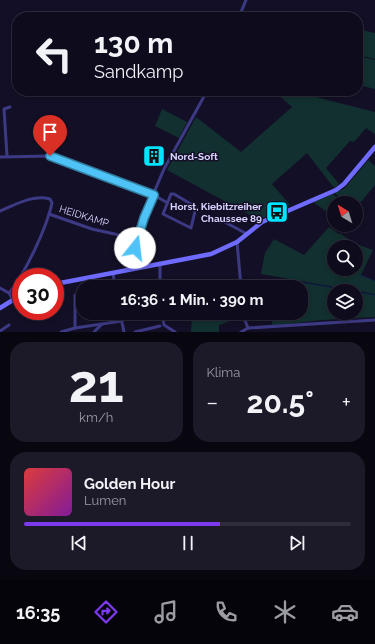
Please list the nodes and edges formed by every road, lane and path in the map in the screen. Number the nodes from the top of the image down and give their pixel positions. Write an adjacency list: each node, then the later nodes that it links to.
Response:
1 (246, 0): 2 (street)
2 (241, 12)
3 (204, 96): 8 (street)
4 (10, 107): 6 (street)
5 (375, 147): 13 (street)
6 (7, 156): 7 (street); 8 (street)
7 (0, 157)
8 (154, 195): 9 (street); 14 (street)
9 (166, 202): 9 (street)
10 (0, 211): 11 (street)
11 (49, 214): 14 (street, HEIDKAMP); 24 (street)
12 (220, 222): 13 (street)
13 (247, 234): 15 (street)
14 (137, 239): 17 (street)
15 (237, 242): 16 (street); 21 (street)
16 (160, 264): 17 (street); 20 (street)
17 (128, 270): 18 (street)
18 (113, 273): 19 (street); 22 (street)
19 (114, 280)
20 (160, 280)
21 (240, 280)
22 (64, 282)
23 (0, 288): 24 (street)
24 (9, 293): 26 (street)
25 (75, 295): 36 (street)
26 (12, 298)
27 (12, 301): 28 (street)
28 (0, 308)
29 (163, 320): 43 (street)
30 (245, 320): 37 (street)
31 (375, 320): 37 (street)
32 (122, 321): 33 (street); 41 (street)
33 (102, 324): 36 (street); 40 (street)
34 (9, 325): 38 (street)
35 (160, 326): 42 (street)
36 (75, 328): 39 (street)
37 (248, 328): 44 (street)
38 (0, 331)
39 (61, 332)
40 (94, 332)
41 (124, 332)
42 (135, 332)
43 (175, 332)
44 (242, 332)

